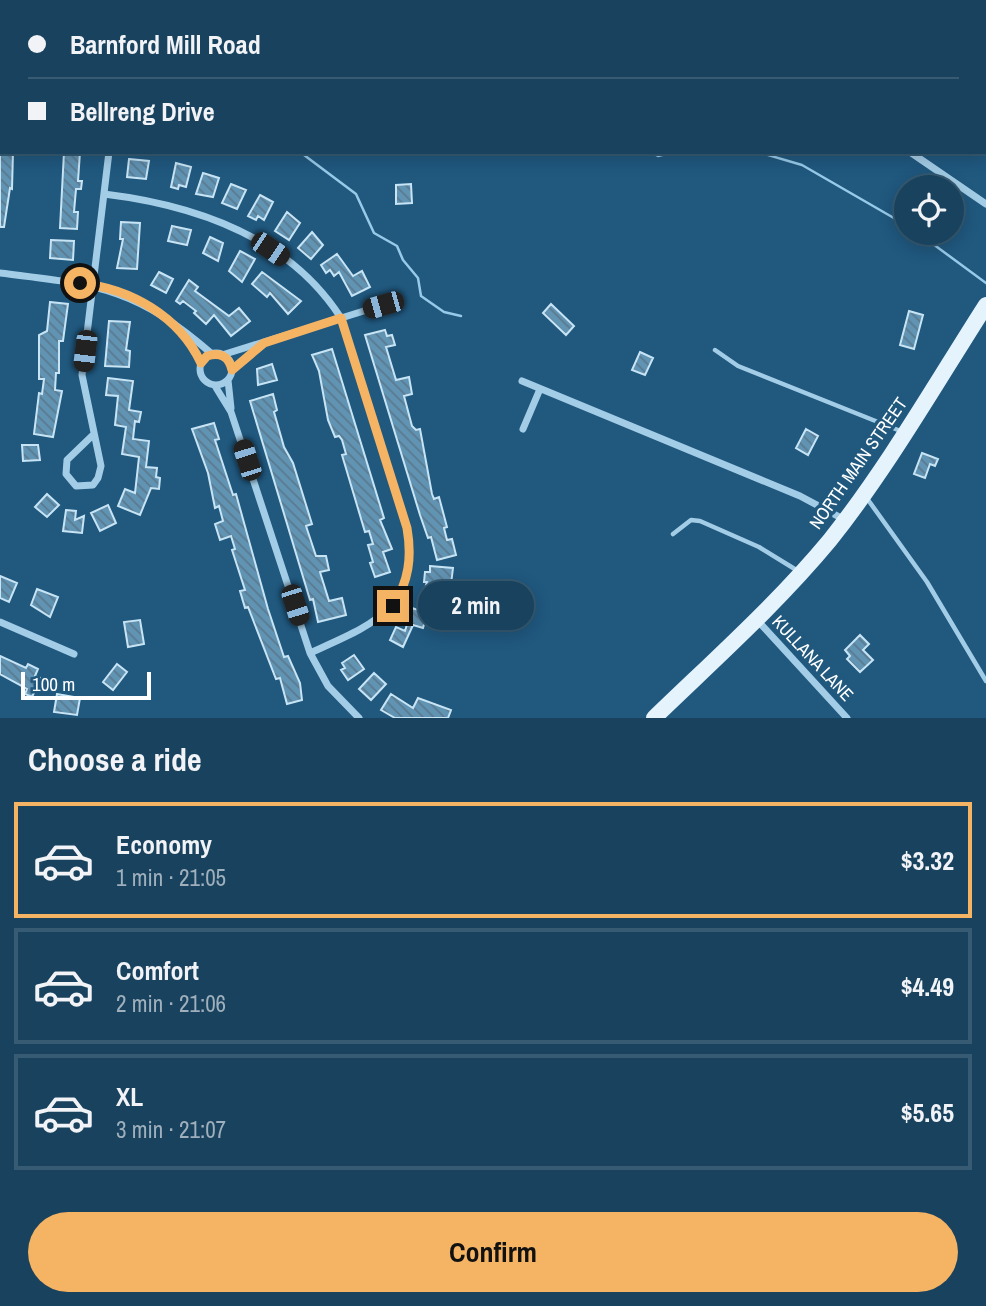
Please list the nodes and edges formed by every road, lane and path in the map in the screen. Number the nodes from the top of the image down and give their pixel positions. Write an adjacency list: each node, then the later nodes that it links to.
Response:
1 (109, 154): 3 (street)
2 (913, 154): 4 (street)
3 (104, 194): 6 (street); 9 (street)
4 (986, 204)
5 (0, 273): 6 (street)
6 (92, 284): 10 (street); 24 (street)
7 (383, 305): 9 (street)
8 (986, 305): 23 (main road, NORTH MAIN STREET)
9 (341, 318): 11 (street); 31 (street)
10 (178, 327): 13 (street); 15 (street)
11 (264, 343): 14 (street); 16 (street)
12 (715, 350): 23 (lane)
13 (212, 354): 14 (street); 15 (street)
14 (222, 355): 16 (street)
15 (201, 363): 19 (street)
16 (232, 370): 17 (street)
17 (228, 380): 19 (street); 21 (street)
18 (522, 381): 20 (street)
19 (215, 386): 21 (street)
20 (540, 388): 22 (street); 26 (street)
21 (232, 412): 31 (street)
22 (523, 429)
23 (904, 433): 25 (main road, NORTH MAIN STREET)
24 (94, 434): 24 (street)
25 (864, 494): 26 (main road, NORTH MAIN STREET); 33 (lane)
26 (845, 520): 28 (main road, NORTH MAIN STREET)
27 (673, 534): 28 (lane)
28 (800, 573): 29 (main road, NORTH MAIN STREET)
29 (756, 619): 35 (main road, NORTH MAIN STREET); 36 (street, KULLANA LANE)
30 (0, 622): 32 (street)
31 (310, 653): 34 (street)
32 (74, 654)
33 (986, 681)
34 (359, 718)
35 (654, 718)
36 (847, 718)

